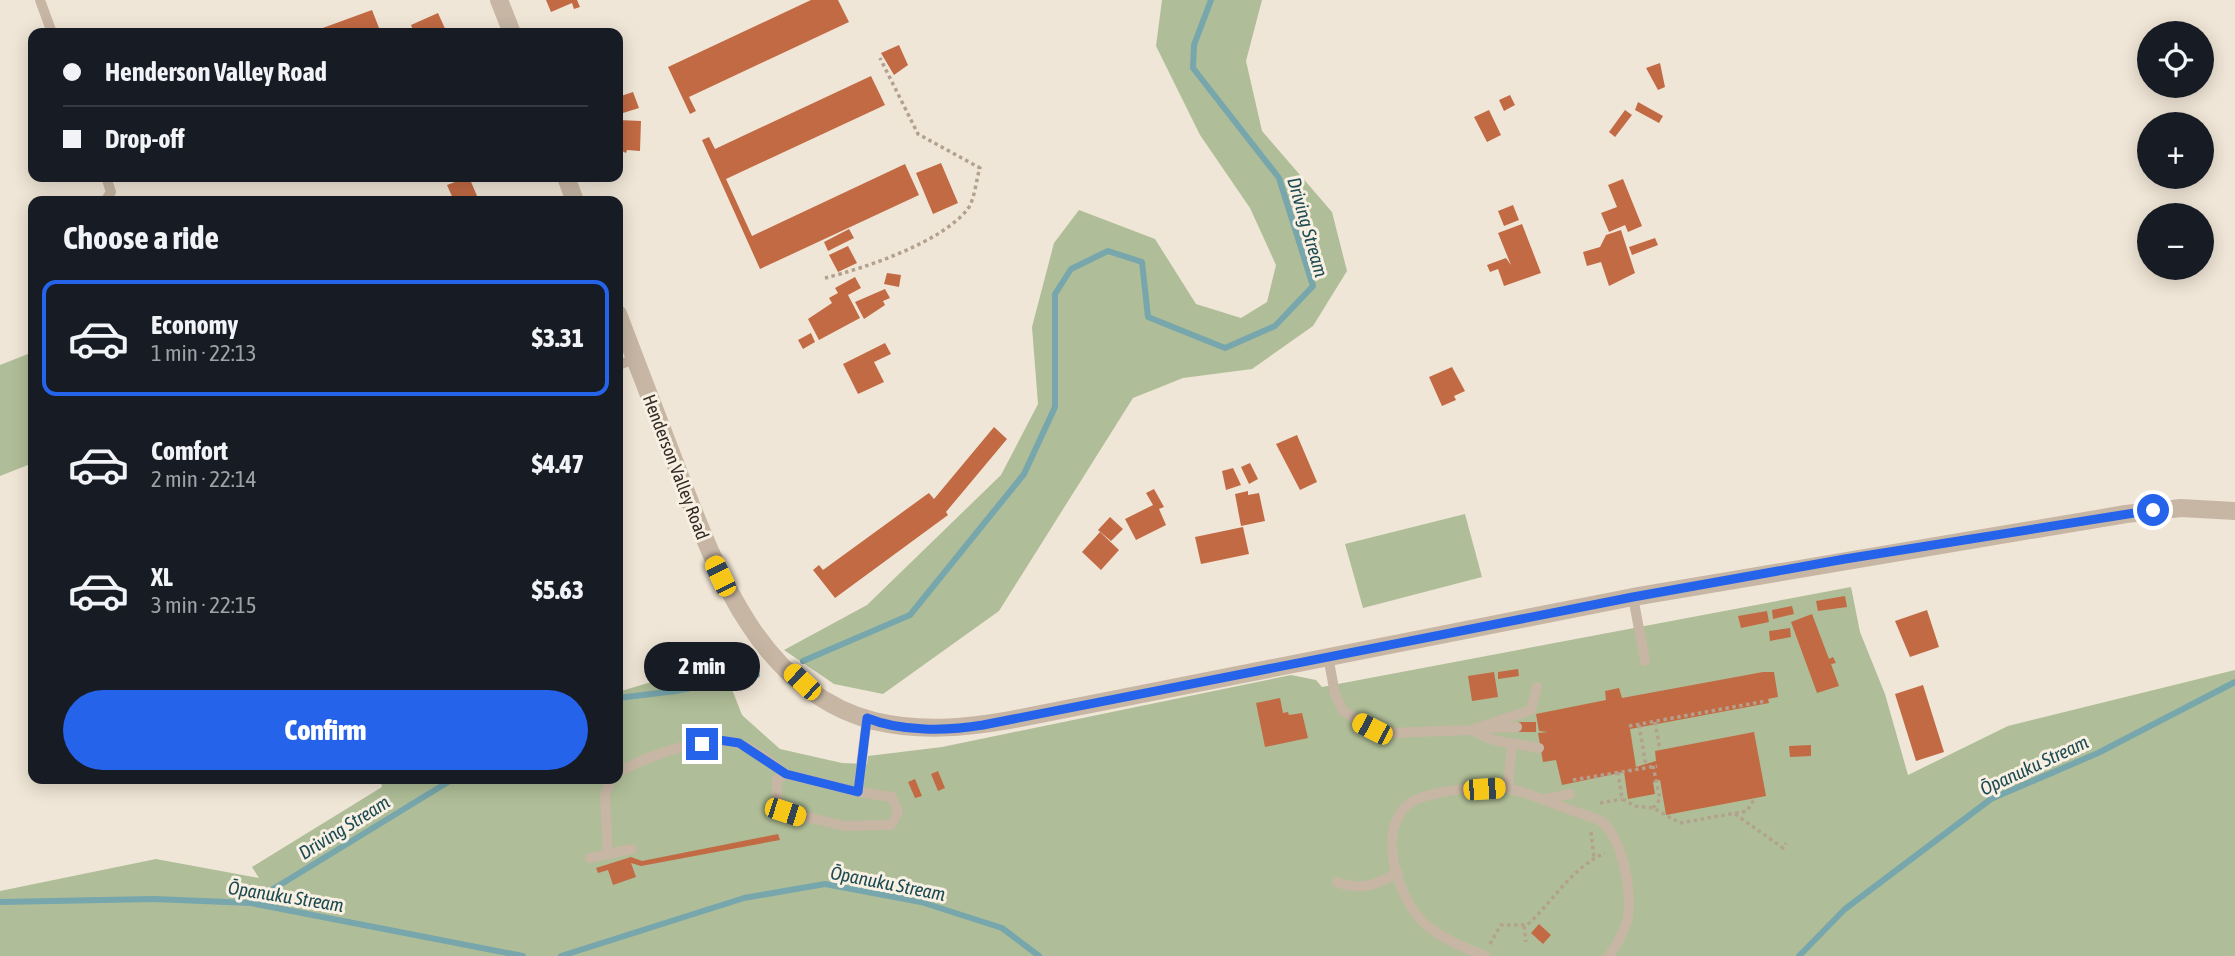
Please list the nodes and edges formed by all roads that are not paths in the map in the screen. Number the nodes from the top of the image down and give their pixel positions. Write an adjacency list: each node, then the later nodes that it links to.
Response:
1 (40, 0): 3 (lane)
2 (499, 0): 4 (street)
3 (50, 28)
4 (510, 28)
5 (623, 344): 6 (street, Henderson Valley Road)
6 (626, 362): 12 (street, Henderson Valley Road)
7 (2235, 511): 8 (street, Henderson Valley Road)
8 (1633, 597): 9 (street, Henderson Valley Road); 10 (lane)
9 (1328, 656): 12 (street, Henderson Valley Road); 14 (lane)
10 (1645, 662)
11 (1538, 687): 14 (lane)
12 (867, 718): 21 (lane)
13 (1517, 727): 14 (lane)
14 (1471, 730): 15 (lane)
15 (1512, 744): 16 (lane); 20 (lane)
16 (1539, 748)
17 (623, 771): 18 (lane)
18 (786, 774): 21 (lane); 21 (lane)
19 (609, 784): 25 (lane)
20 (1508, 788): 23 (lane); 27 (lane)
21 (858, 792)
22 (1570, 794): 23 (lane)
23 (1545, 800): 30 (lane)
24 (632, 849): 25 (lane)
25 (608, 854): 26 (lane)
26 (590, 858)
27 (1398, 873): 28 (lane); 29 (lane)
28 (1337, 882)
29 (1485, 956)
30 (1609, 956)

